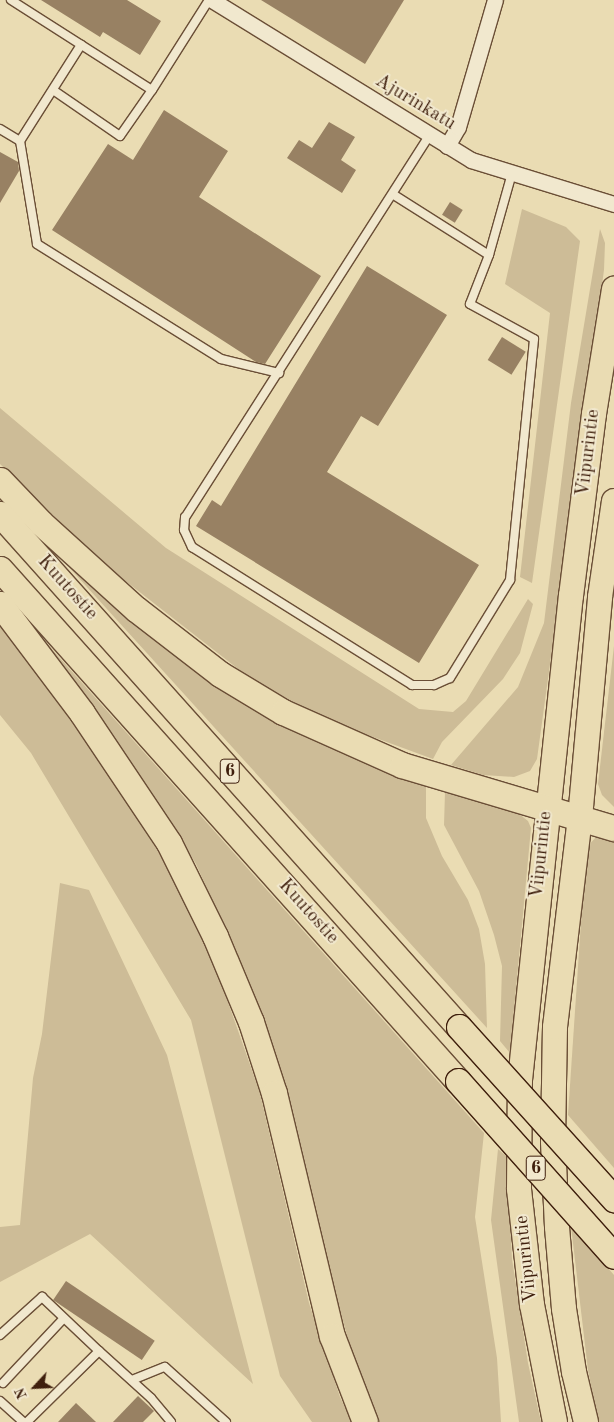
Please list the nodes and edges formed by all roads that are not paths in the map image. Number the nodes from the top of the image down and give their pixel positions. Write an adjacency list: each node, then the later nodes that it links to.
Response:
1 (11, 0): 4 (lane)
2 (210, 0): 6 (lane); 8 (street, Ajurinkatu)
3 (495, 0): 10 (street)
4 (81, 45): 5 (lane); 6 (lane)
5 (53, 90): 6 (lane); 9 (lane)
6 (152, 90)
7 (0, 129): 9 (lane)
8 (429, 136): 10 (street, Ajurinkatu); 12 (lane)
9 (20, 141): 16 (lane)
10 (447, 146): 11 (street, Ajurinkatu)
11 (512, 173): 13 (street, Ajurinkatu); 14 (lane)
12 (394, 194): 14 (lane); 16 (lane)
13 (614, 204)
14 (490, 255): 16 (lane)
15 (614, 289): 22 (main road, Viipurintie)
16 (279, 373)
17 (0, 480): 22 (highway)
18 (614, 501): 23 (main road, Viipurintie)
19 (0, 514): 25 (highway, Kuutostie / 6, bridge)
20 (0, 569): 26 (highway, Kuutostie / 6, bridge)
21 (0, 604): 37 (highway)
22 (548, 807): 23 (highway); 38 (main road, Viipurintie)
23 (580, 818): 24 (highway); 39 (main road, Viipurintie)
24 (614, 828)
25 (614, 1199)
26 (614, 1256)
27 (64, 1318): 28 (lane); 29 (lane); 31 (lane)
28 (0, 1335)
29 (99, 1351): 30 (lane); 34 (lane)
30 (132, 1380): 35 (lane); 36 (lane)
31 (3, 1383)
32 (0, 1401): 33 (lane)
33 (23, 1422)
34 (27, 1422)
35 (172, 1422)
36 (226, 1422)
37 (365, 1422)
38 (555, 1422)
39 (586, 1422)

